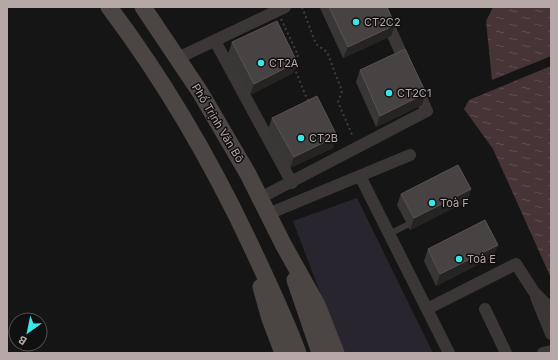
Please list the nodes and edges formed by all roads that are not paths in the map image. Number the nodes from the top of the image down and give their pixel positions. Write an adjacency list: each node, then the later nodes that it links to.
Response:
1 (109, 7): 14 (main road)
2 (143, 7): 6 (main road, Phố Trịnh Văn Bô)
3 (380, 7): 9 (street)
4 (281, 9): 5 (street)
5 (215, 40): 6 (street); 9 (street)
6 (178, 58): 10 (main road, Phố Trịnh Văn Bô)
7 (410, 155): 8 (street)
8 (360, 176): 11 (street); 13 (street)
9 (292, 183): 10 (street)
10 (260, 198): 11 (main road, Phố Trịnh Văn Bô)
11 (268, 214): 15 (main road, Phố Trịnh Văn Bô)
12 (424, 217): 13 (lane)
13 (389, 234): 17 (street)
14 (247, 237): 21 (main road); 22 (main road)
15 (284, 244): 23 (main road, Phố Trịnh Văn Bô); 24 (main road, Phố Trịnh Văn Bô)
16 (534, 292): 17 (street); 19 (street); 20 (street)
17 (427, 309): 25 (street)
18 (485, 309): 26 (street)
19 (551, 309)
20 (551, 334)
21 (283, 353)
22 (298, 353)
23 (320, 353)
24 (336, 353)
25 (449, 353)
26 (506, 353)

